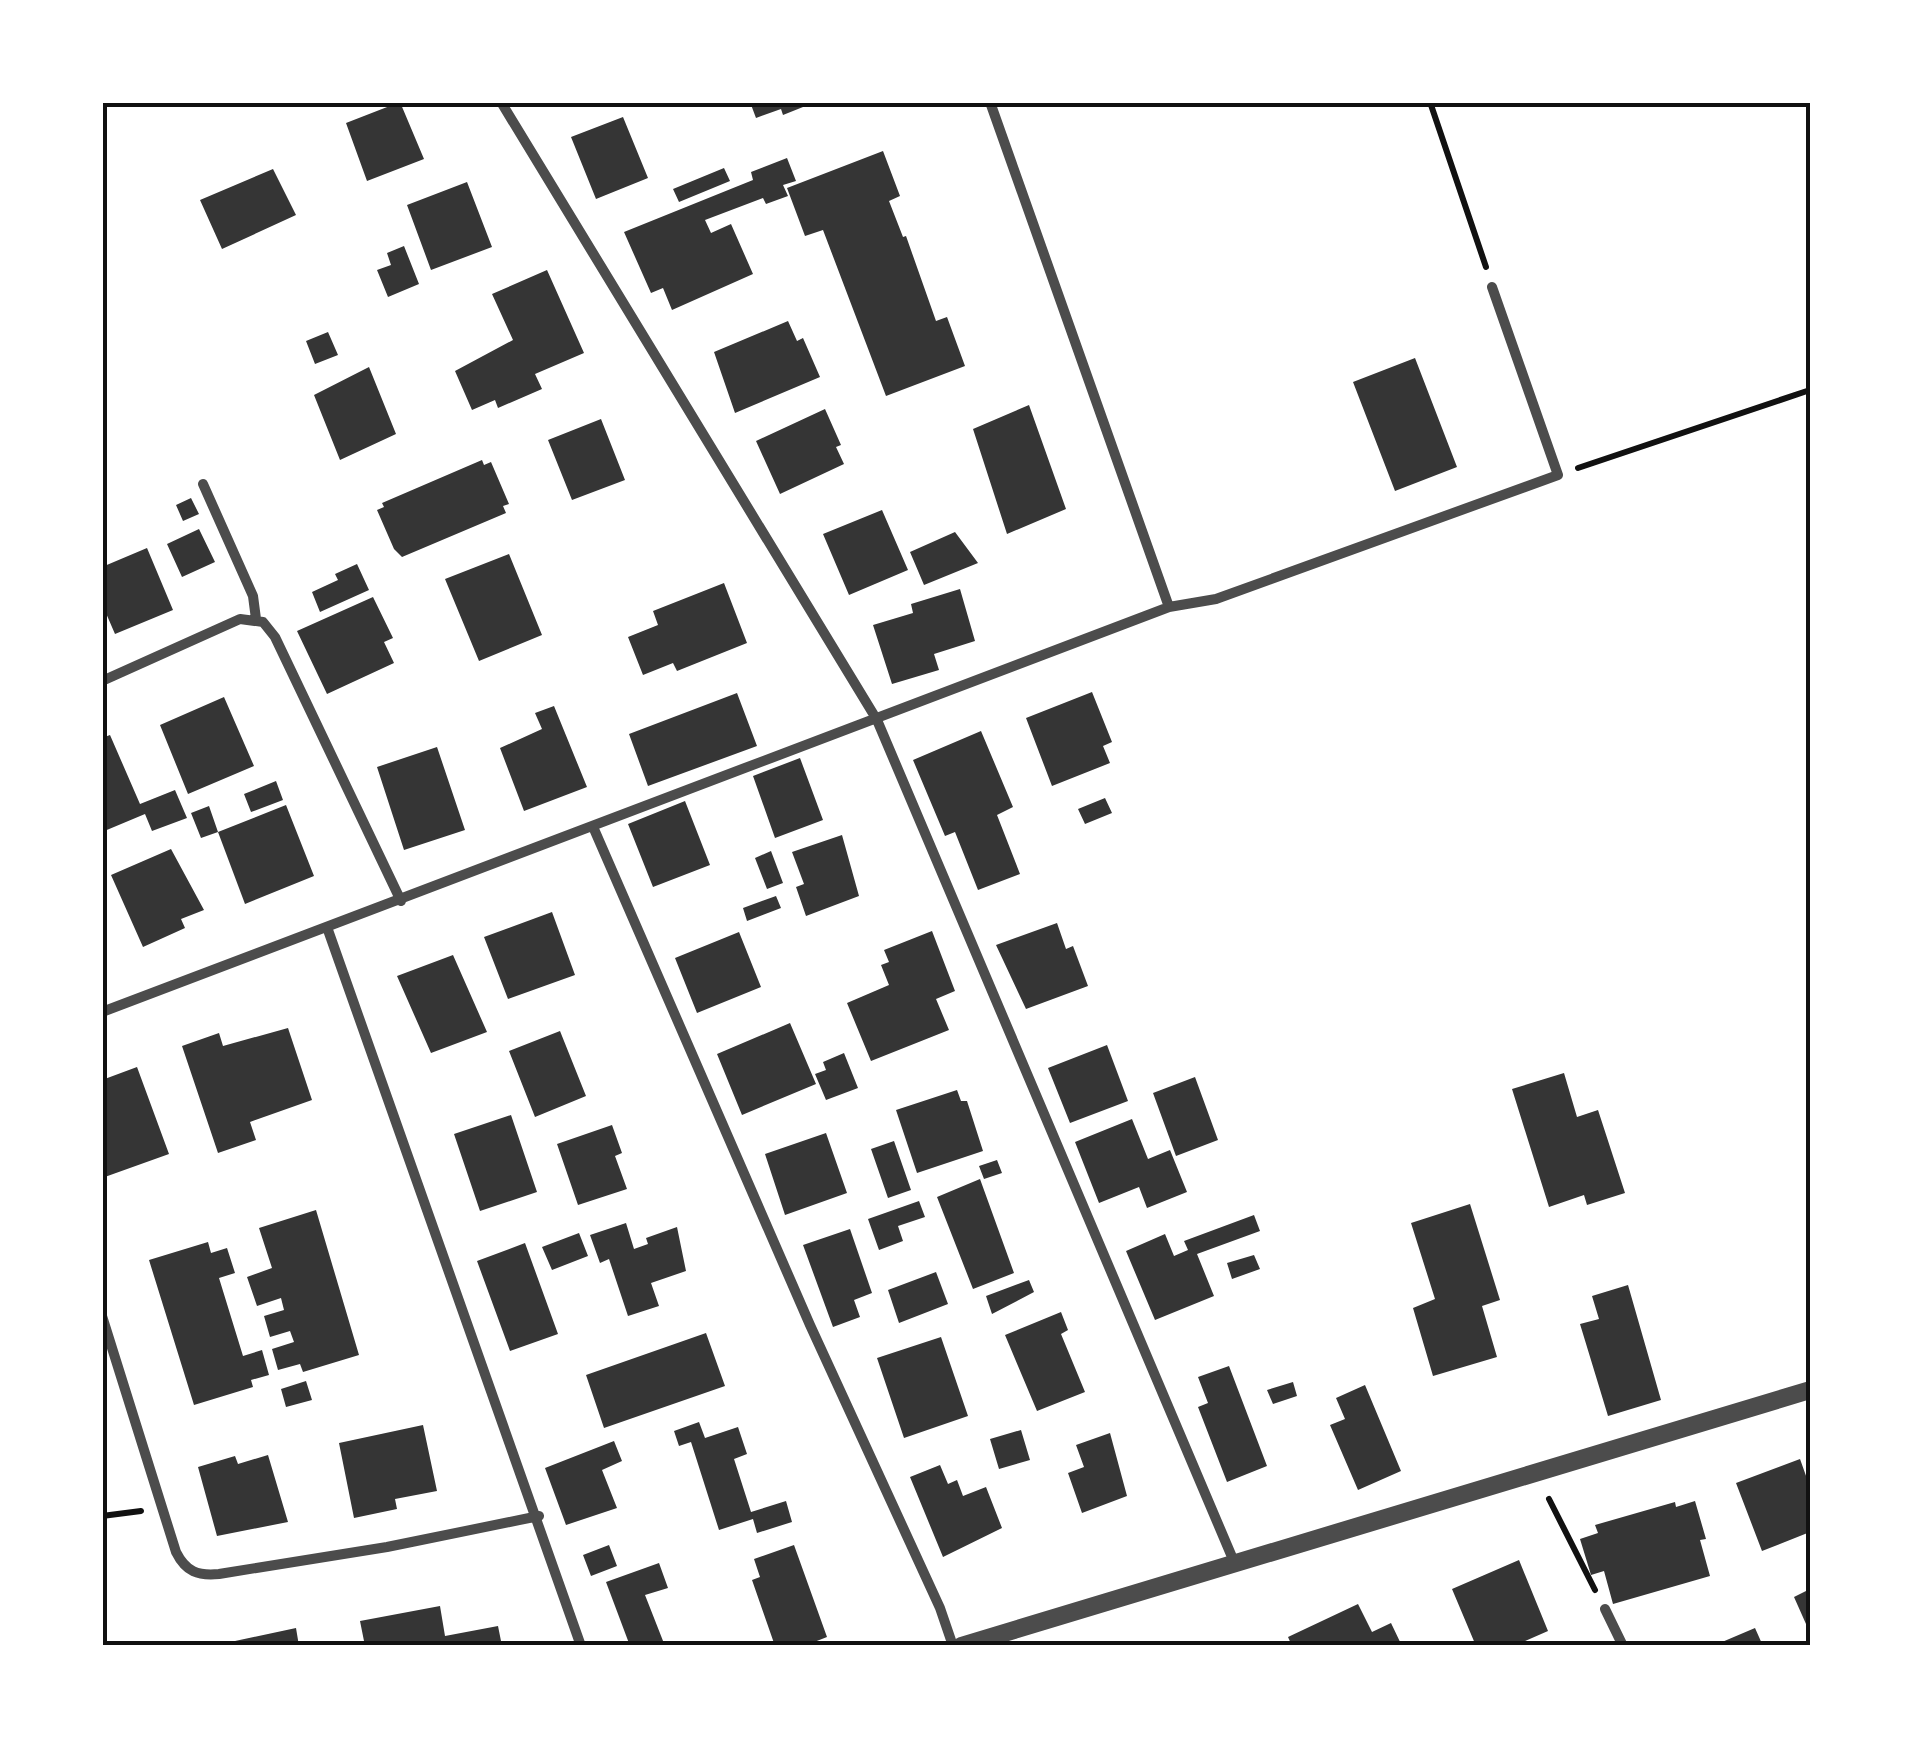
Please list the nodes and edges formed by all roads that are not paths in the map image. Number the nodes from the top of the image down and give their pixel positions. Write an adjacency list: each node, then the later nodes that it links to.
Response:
1 (501, 102): 8 (street)
2 (990, 102): 5 (street)
3 (1492, 287): 5 (street)
4 (203, 484): 6 (street)
5 (1169, 608): 8 (street)
6 (256, 619): 7 (street); 10 (street)
7 (102, 680)
8 (877, 720): 9 (street); 16 (street)
9 (594, 829): 10 (street); 19 (street)
10 (401, 900): 11 (street)
11 (328, 930): 12 (street); 15 (street)
12 (102, 1012)
13 (102, 1316): 15 (street)
14 (1810, 1390): 16 (street)
15 (538, 1516): 18 (street)
16 (1235, 1564): 20 (street)
17 (1605, 1608): 21 (street)
18 (581, 1646)
19 (952, 1646)
20 (962, 1646)
21 (1623, 1646)

